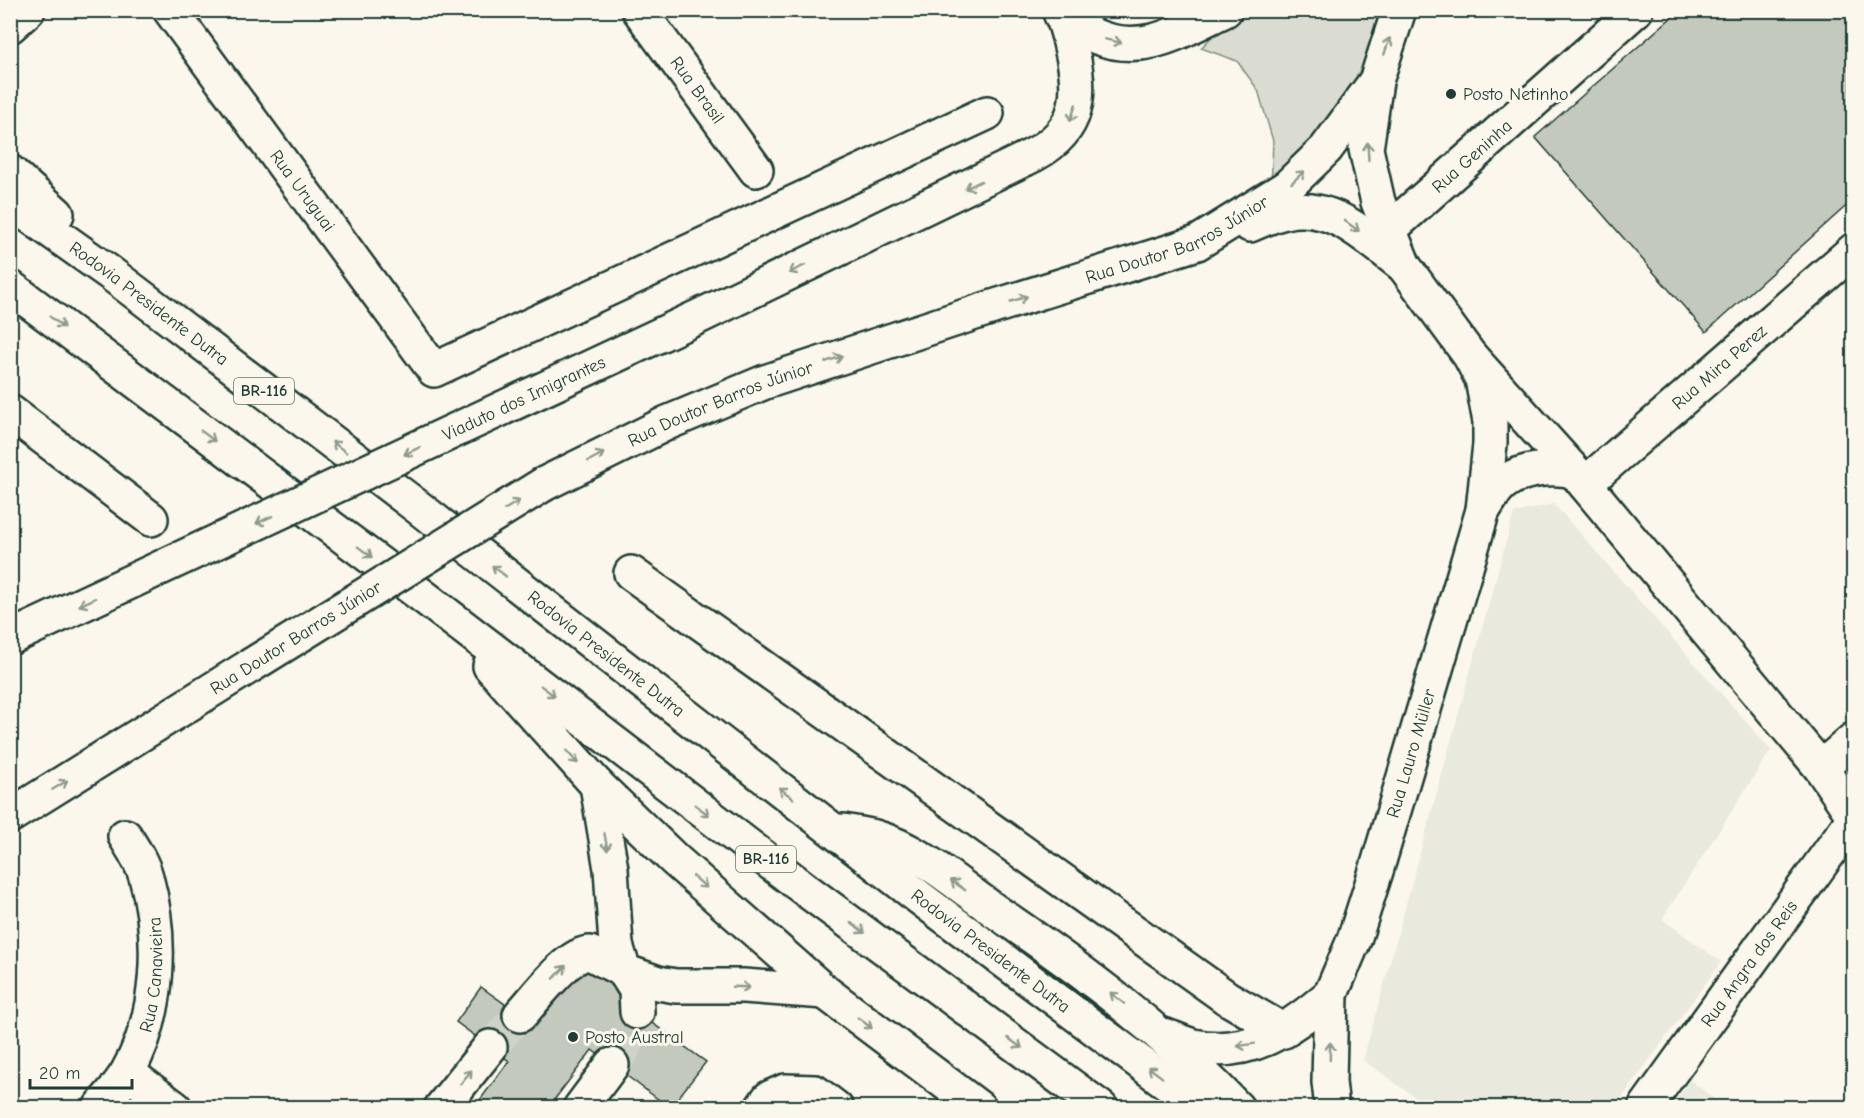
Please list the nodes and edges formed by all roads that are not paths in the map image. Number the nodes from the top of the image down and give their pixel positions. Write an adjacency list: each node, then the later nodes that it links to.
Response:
1 (28, 10): 8 (main road)
2 (170, 10): 10 (main road, Rua Uruguai)
3 (639, 10): 11 (main road, Rua Brasil)
4 (1226, 10): 7 (main road, one-way to 4)
5 (1399, 10): 9 (main road, Rua Doutor Barros Júnior, one-way to 5)
6 (1636, 10): 14 (main road, Rua Geninha)
7 (1060, 13): 27 (main road, Viaduto dos Imigrantes, one-way to 27, bridge)
8 (10, 26)
9 (1376, 81): 14 (main road, Rua Lauro Müller, one-way to 9); 15 (main road, Rua Doutor Barros Júnior, one-way to 9)
10 (987, 113)
11 (756, 170)
12 (10, 172): 18 (main road, BR-116)
13 (10, 202): 18 (main road, Rodovia Presidente Dutra / BR-116)
14 (1389, 230): 17 (main road, Rua Lauro Müller)
15 (1197, 243): 17 (main road, Rua Lauro Müller, one-way to 17); 31 (main road, Rua Doutor Barros Júnior, one-way to 15, bridge)
16 (1854, 250): 22 (main road, Rua Mira Perez)
17 (1404, 266): 20 (main road, Rua Lauro Müller)
18 (110, 273): 33 (main road, Rodovia Presidente Dutra / BR-116, one-way to 18)
19 (10, 287): 26 (main road, BR-116, one-way to 26)
20 (1470, 356): 22 (main road, Rua Lauro Müller); 23 (main road, Rua Lauro Müller)
21 (10, 412): 24 (main road)
22 (1580, 478): 23 (main road, Rua Lauro Müller); 29 (main road, Rua Lauro Müller)
23 (1483, 510): 37 (main road, Rua Lauro Müller)
24 (151, 519)
25 (631, 573): 40 (main road)
26 (434, 605): 30 (main road, one-way to 30); 52 (main road, BR-116, one-way to 52)
27 (10, 638)
28 (1854, 739): 29 (main road)
29 (1821, 768): 32 (main road, Rua Lauro Müller)
30 (597, 785): 35 (main road, one-way to 35); 36 (main road, one-way to 36)
31 (10, 816)
32 (1854, 817): 56 (main road, Rua Angra dos Reis)
33 (833, 829): 41 (main road, one-way to 33); 53 (main road, Rodovia Presidente Dutra / BR-116, one-way to 33)
34 (125, 836): 44 (main road, Rua Canavieira)
35 (624, 971): 36 (main road, one-way to 36); 38 (main road); 39 (main road, one-way to 35)
36 (825, 992): 51 (main road, one-way to 51)
37 (1330, 994): 40 (main road, Rua Lauro Müller); 55 (main road, Rua Lauro Müller, one-way to 37)
38 (637, 1012)
39 (520, 1015)
40 (1284, 1031): 41 (main road, Rua Lauro Müller, one-way to 41)
41 (1162, 1035): 54 (main road)
42 (490, 1047): 47 (main road, one-way to 42)
43 (612, 1065): 48 (main road)
44 (128, 1073): 45 (main road, Rua Canavieira); 46 (main road)
45 (100, 1107)
46 (175, 1107)
47 (441, 1107)
48 (580, 1107)
49 (762, 1107): 50 (main road)
50 (836, 1107)
51 (979, 1107)
52 (1101, 1107)
53 (1201, 1107)
54 (1237, 1107)
55 (1332, 1107)
56 (1645, 1107)

